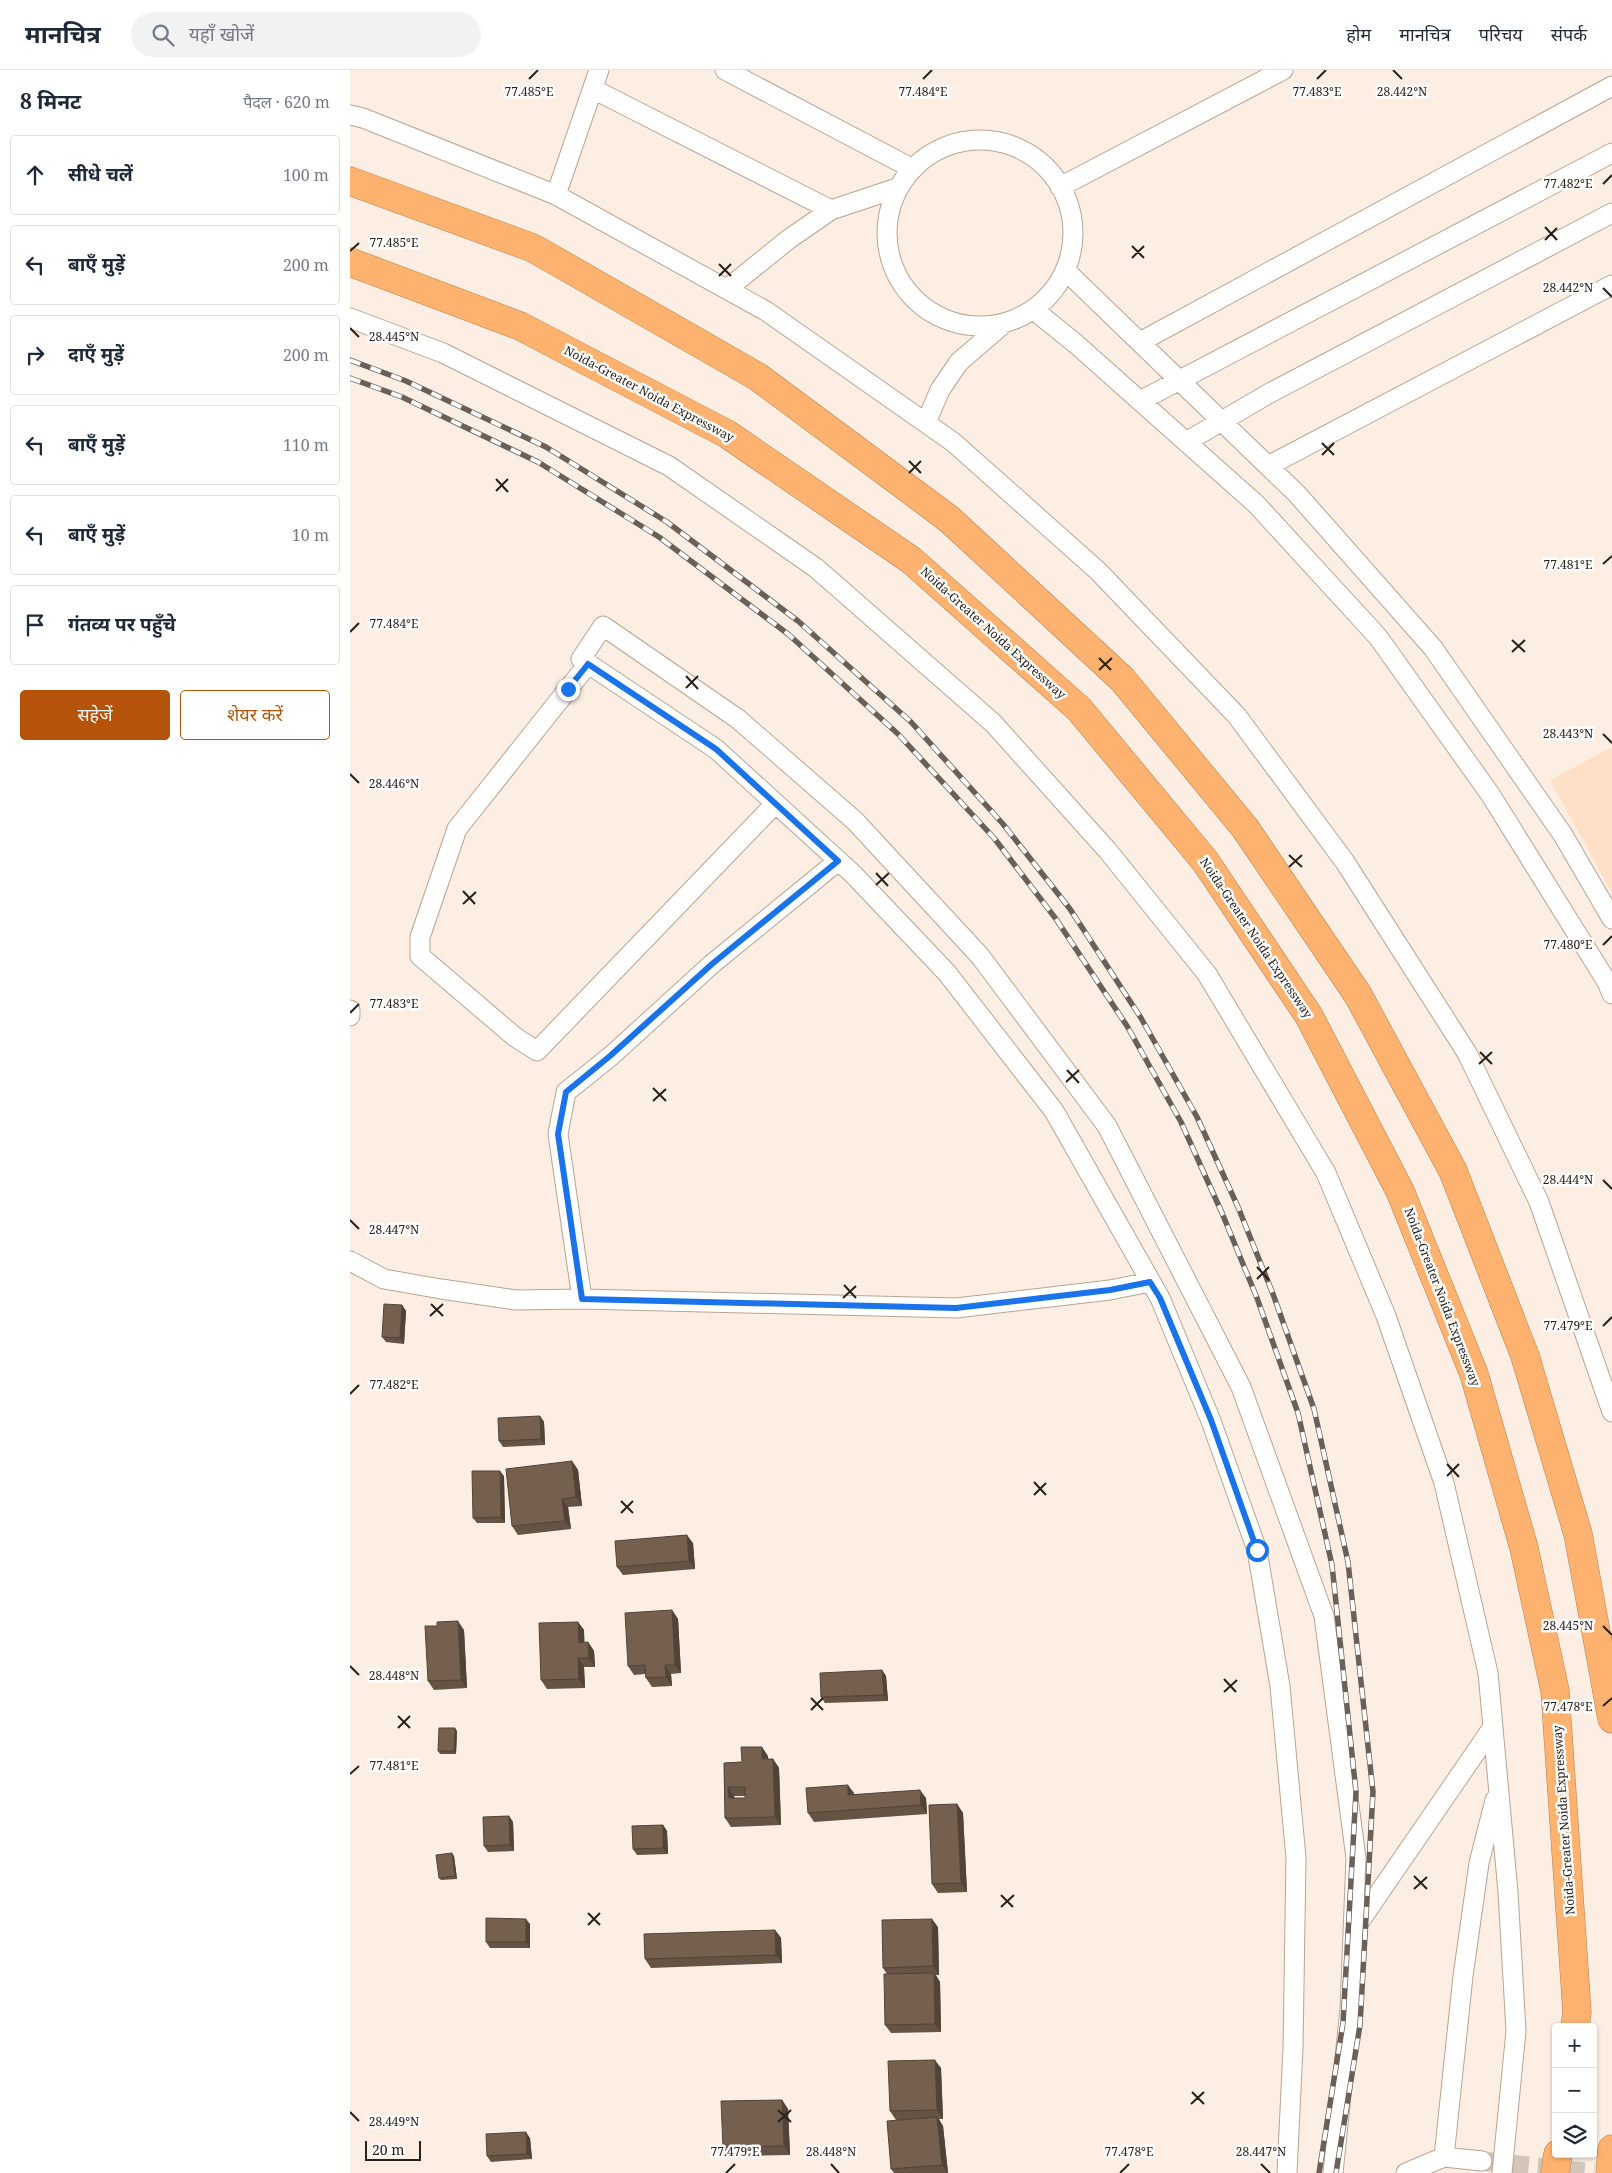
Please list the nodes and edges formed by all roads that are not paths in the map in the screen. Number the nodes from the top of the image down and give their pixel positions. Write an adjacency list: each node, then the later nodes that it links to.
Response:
1 (600, 70): 5 (street)
2 (725, 70): 8 (street)
3 (1283, 70): 10 (street)
4 (1612, 86): 22 (street)
5 (593, 89): 12 (street); 13 (street)
6 (350, 115): 12 (street)
7 (1612, 153): 23 (street)
8 (912, 169): 10 (street); 11 (street)
9 (350, 181): 40 (highway)
10 (1060, 187): 16 (street)
11 (897, 188): 13 (street); 21 (street)
12 (556, 196): 18 (street)
13 (831, 210): 18 (street)
14 (1612, 213): 25 (street)
15 (350, 262): 44 (highway, Noida-Greater Noida Expressway)
16 (1066, 271): 19 (street); 22 (street)
17 (1612, 285): 28 (street)
18 (727, 289): 26 (street)
19 (1034, 310): 21 (street); 24 (street)
20 (350, 318): 41 (street)
21 (1002, 325): 26 (street)
22 (1140, 342): 23 (street)
23 (1178, 380): 24 (street); 25 (street)
24 (1140, 400): 27 (street)
25 (1222, 421): 27 (street); 28 (street)
26 (926, 423): 39 (street)
27 (1186, 442): 33 (street)
28 (1268, 466): 32 (street)
29 (588, 664): 30 (street); 30 (street); 43 (street)
30 (775, 804): 31 (street)
31 (838, 861): 37 (street); 38 (street)
32 (1612, 919)
33 (1612, 994)
34 (350, 1010): 35 (street)
35 (350, 1016)
36 (350, 1261): 38 (street)
37 (1150, 1282): 38 (street); 49 (street)
38 (582, 1299)
39 (1612, 1412)
40 (1612, 1719)
41 (1493, 1727): 42 (street); 43 (street)
42 (1499, 1787): 46 (street); 52 (street)
43 (1353, 1932): 50 (street)
44 (1576, 2023)
45 (1612, 2149): 54 (highway)
46 (1444, 2158): 48 (street); 51 (street)
47 (1557, 2158): 53 (highway)
48 (1482, 2161)
49 (1287, 2173)
50 (1333, 2173)
51 (1406, 2173)
52 (1502, 2173)
53 (1555, 2173)
54 (1610, 2173)

